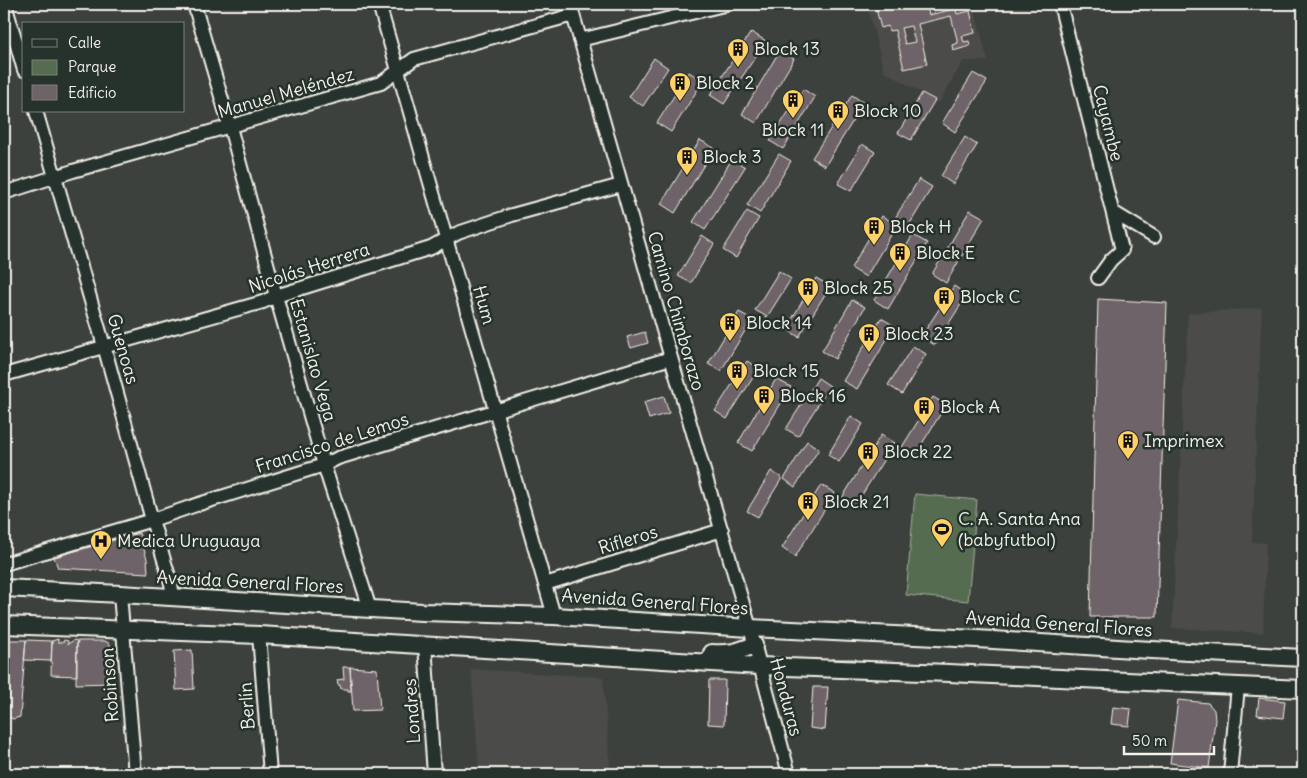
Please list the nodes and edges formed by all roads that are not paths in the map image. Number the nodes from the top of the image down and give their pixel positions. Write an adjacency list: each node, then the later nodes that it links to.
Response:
1 (6, 4): 8 (street)
2 (194, 4): 11 (street, Estanislao Vega)
3 (379, 4): 9 (street, Hum)
4 (728, 4): 7 (street)
5 (1060, 4): 15 (street, Cayambe)
6 (571, 9): 7 (street, Camino Chimborazo); 9 (street, Manuel Meléndez)
7 (580, 40): 13 (street, Camino Chimborazo)
8 (22, 63)
9 (399, 70): 11 (street, Manuel Meléndez); 17 (street, Hum)
10 (36, 112): 12 (street, Guenoas)
11 (230, 127): 12 (street, Manuel Meléndez); 19 (street, Estanislao Vega)
12 (54, 177): 14 (street, Manuel Meléndez); 20 (street, Guenoas)
13 (621, 185): 17 (street, Nicolás Herrera); 21 (street, Camino Chimborazo)
14 (4, 193)
15 (1112, 212): 16 (street); 18 (street, Cayambe)
16 (1154, 237)
17 (447, 239): 19 (street, Nicolás Herrera); 23 (street, Hum)
18 (1098, 278)
19 (276, 296): 20 (street, Nicolás Herrera); 24 (street, Estanislao Vega)
20 (104, 346): 22 (street, Nicolás Herrera); 25 (street, Guenoas)
21 (671, 358): 23 (street, Francisco de Lemos); 26 (street, Camino Chimborazo)
22 (4, 375)
23 (496, 410): 24 (street, Francisco de Lemos); 28 (street, Hum)
24 (324, 465): 25 (street, Francisco de Lemos); 32 (street, Estanislao Vega)
25 (152, 520): 27 (street, Francisco de Lemos); 31 (street, Guenoas)
26 (722, 530): 28 (street, Rifleros); 35 (street, Camino Chimborazo)
27 (4, 564)
28 (545, 584): 33 (street, Hum)
29 (9, 591): 30 (main road, Avenida General Flores)
30 (120, 594): 31 (main road, Avenida General Flores); 36 (street, Robinson)
31 (173, 598): 32 (main road, Avenida General Flores)
32 (370, 610): 33 (main road, Avenida General Flores)
33 (554, 616): 35 (main road, Avenida General Flores)
34 (4, 625): 36 (main road)
35 (750, 628): 39 (street, Honduras); 41 (main road, Avenida General Flores)
36 (124, 631): 37 (main road); 45 (street, Robinson)
37 (259, 635): 38 (main road); 46 (street, Berlín)
38 (425, 645): 40 (main road); 47 (street, Londres)
39 (754, 645): 40 (main road); 42 (street, Honduras)
40 (580, 655): 42 (main road)
41 (1303, 658)
42 (760, 666): 43 (main road); 48 (street, Honduras)
43 (1238, 686): 44 (main road); 49 (street)
44 (1303, 690)
45 (134, 774)
46 (270, 774)
47 (434, 774)
48 (789, 774)
49 (1230, 774)

